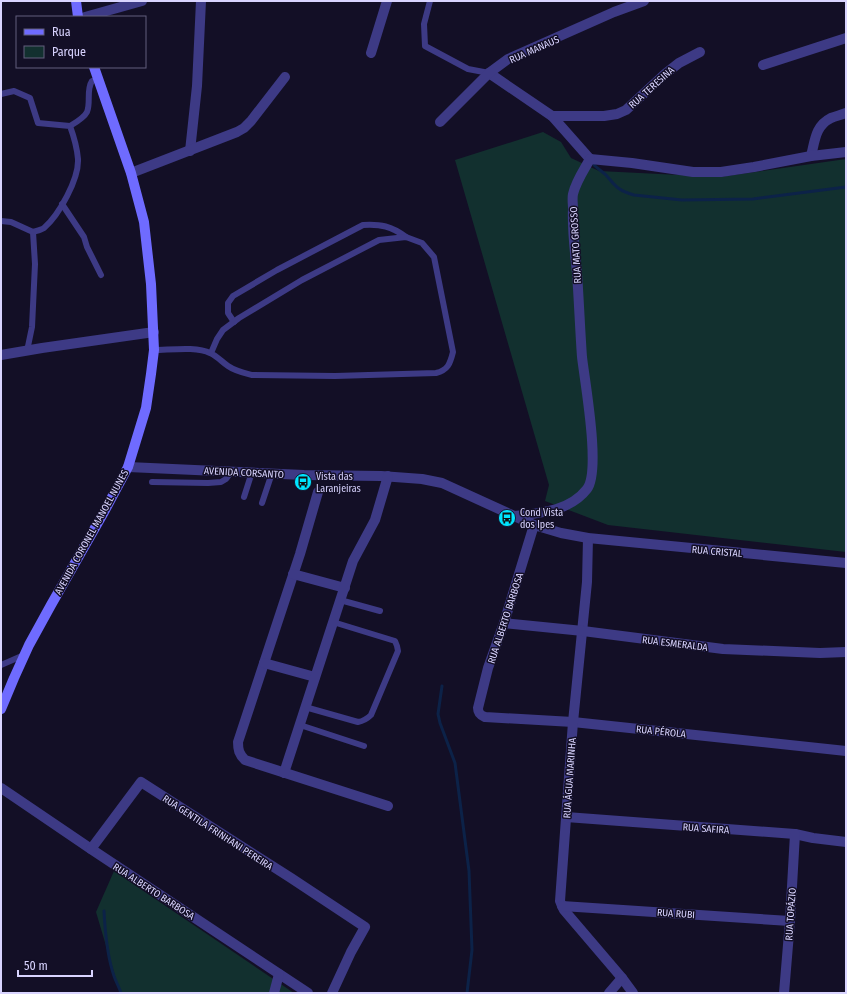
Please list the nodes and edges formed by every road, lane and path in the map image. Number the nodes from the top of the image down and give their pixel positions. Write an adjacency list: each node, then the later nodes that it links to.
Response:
1 (76, 1): 9 (street)
2 (142, 1): 10 (street)
3 (201, 1): 24 (street)
4 (388, 1): 13 (street)
5 (430, 1): 16 (lane)
6 (618, 1): 8 (street)
7 (644, 1): 8 (street, RUA MANAUS)
8 (614, 12): 16 (street, RUA MANAUS)
9 (78, 16)
10 (89, 16)
11 (846, 38): 14 (street)
12 (700, 52): 21 (street, RUA TERESINA)
13 (372, 53)
14 (763, 65)
15 (94, 68): 18 (street, AVENIDA CORONEL MANOEL NUNES)
16 (489, 73): 21 (street); 22 (street, RUA MANAUS)
17 (285, 78): 24 (street)
18 (98, 79): 23 (lane); 28 (street, AVENIDA CORONEL MANOEL NUNES)
19 (1, 94): 23 (lane)
20 (846, 113): 26 (street)
21 (552, 116): 27 (street)
22 (440, 122)
23 (70, 126): 29 (lane)
24 (190, 151): 28 (street)
25 (846, 152): 26 (street)
26 (811, 156): 27 (street)
27 (590, 159): 49 (street, RUA MATO GROSSO)
28 (131, 173): 35 (street, AVENIDA CORONEL MANOEL NUNES)
29 (62, 204): 31 (lane); 33 (lane)
30 (1, 221): 31 (lane)
31 (33, 232): 37 (lane)
32 (406, 236): 34 (lane); 34 (lane); 38 (lane)
33 (101, 275)
34 (234, 322): 38 (lane)
35 (154, 332): 36 (street, AVENIDA CORONEL MANOEL NUNES); 37 (street)
36 (154, 350): 38 (lane); 40 (street, AVENIDA CORONEL MANOEL NUNES)
37 (27, 351): 39 (street)
38 (211, 353)
39 (1, 355)
40 (128, 467): 41 (street, AVENIDA CORSANTO); 61 (street, AVENIDA CORONEL MANOEL NUNES)
41 (232, 471): 42 (street, AVENIDA CORSANTO); 45 (lane)
42 (252, 472): 43 (street, AVENIDA CORSANTO); 47 (lane)
43 (272, 473): 44 (street, AVENIDA CORSANTO); 48 (lane)
44 (388, 476): 49 (street, AVENIDA CORSANTO); 54 (street)
45 (152, 482)
46 (318, 492): 53 (street)
47 (244, 497)
48 (262, 502)
49 (515, 516): 50 (street, AVENIDA CORSANTO)
50 (534, 525): 51 (street, AVENIDA CORSANTO); 58 (street, RUA ALBERTO BARBOSA)
51 (588, 538): 52 (street, RUA CRISTAL); 59 (street, RUA ÁGUA MARINHA)
52 (846, 563)
53 (293, 574): 54 (street); 62 (street)
54 (344, 588): 55 (street)
55 (340, 600): 56 (lane); 57 (street)
56 (380, 612)
57 (333, 622): 64 (street); 65 (lane)
58 (504, 623): 59 (street, RUA ESMERALDA); 67 (street, RUA ALBERTO BARBOSA)
59 (583, 631): 60 (street, RUA ESMERALDA); 68 (street, RUA ÁGUA MARINHA)
60 (846, 652)
61 (24, 655): 63 (lane); 66 (street, AVENIDA CORONEL MANOEL NUNES)
62 (264, 663): 64 (street); 72 (street)
63 (1, 665)
64 (315, 677): 65 (street)
65 (306, 707): 69 (street)
66 (1, 709)
67 (478, 712): 68 (street, RUA PÉROLA)
68 (573, 722): 71 (street, RUA PÉROLA); 75 (street, RUA ÁGUA MARINHA)
69 (300, 725): 70 (lane); 72 (street)
70 (364, 746)
71 (846, 751)
72 (284, 773): 74 (street)
73 (1, 788): 78 (street, RUA ALBERTO BARBOSA)
74 (388, 806)
75 (566, 817): 76 (street, RUA SAFIRA); 79 (street, RUA ÁGUA MARINHA)
76 (795, 834): 77 (street, RUA SAFIRA); 80 (street, RUA TOPÁZIO)
77 (846, 842)
78 (91, 850): 81 (street, RUA ALBERTO BARBOSA); 86 (street, RUA GENTILA FRINHANI PEREIRA)
79 (562, 906): 80 (street, RUA RUBI); 82 (street)
80 (790, 921): 88 (street, RUA TOPÁZIO)
81 (279, 974): 84 (street); 85 (street, RUA ALBERTO BARBOSA)
82 (622, 978): 83 (street); 87 (street)
83 (630, 992)
84 (274, 993)
85 (308, 993)
86 (332, 993)
87 (609, 993)
88 (784, 993)

